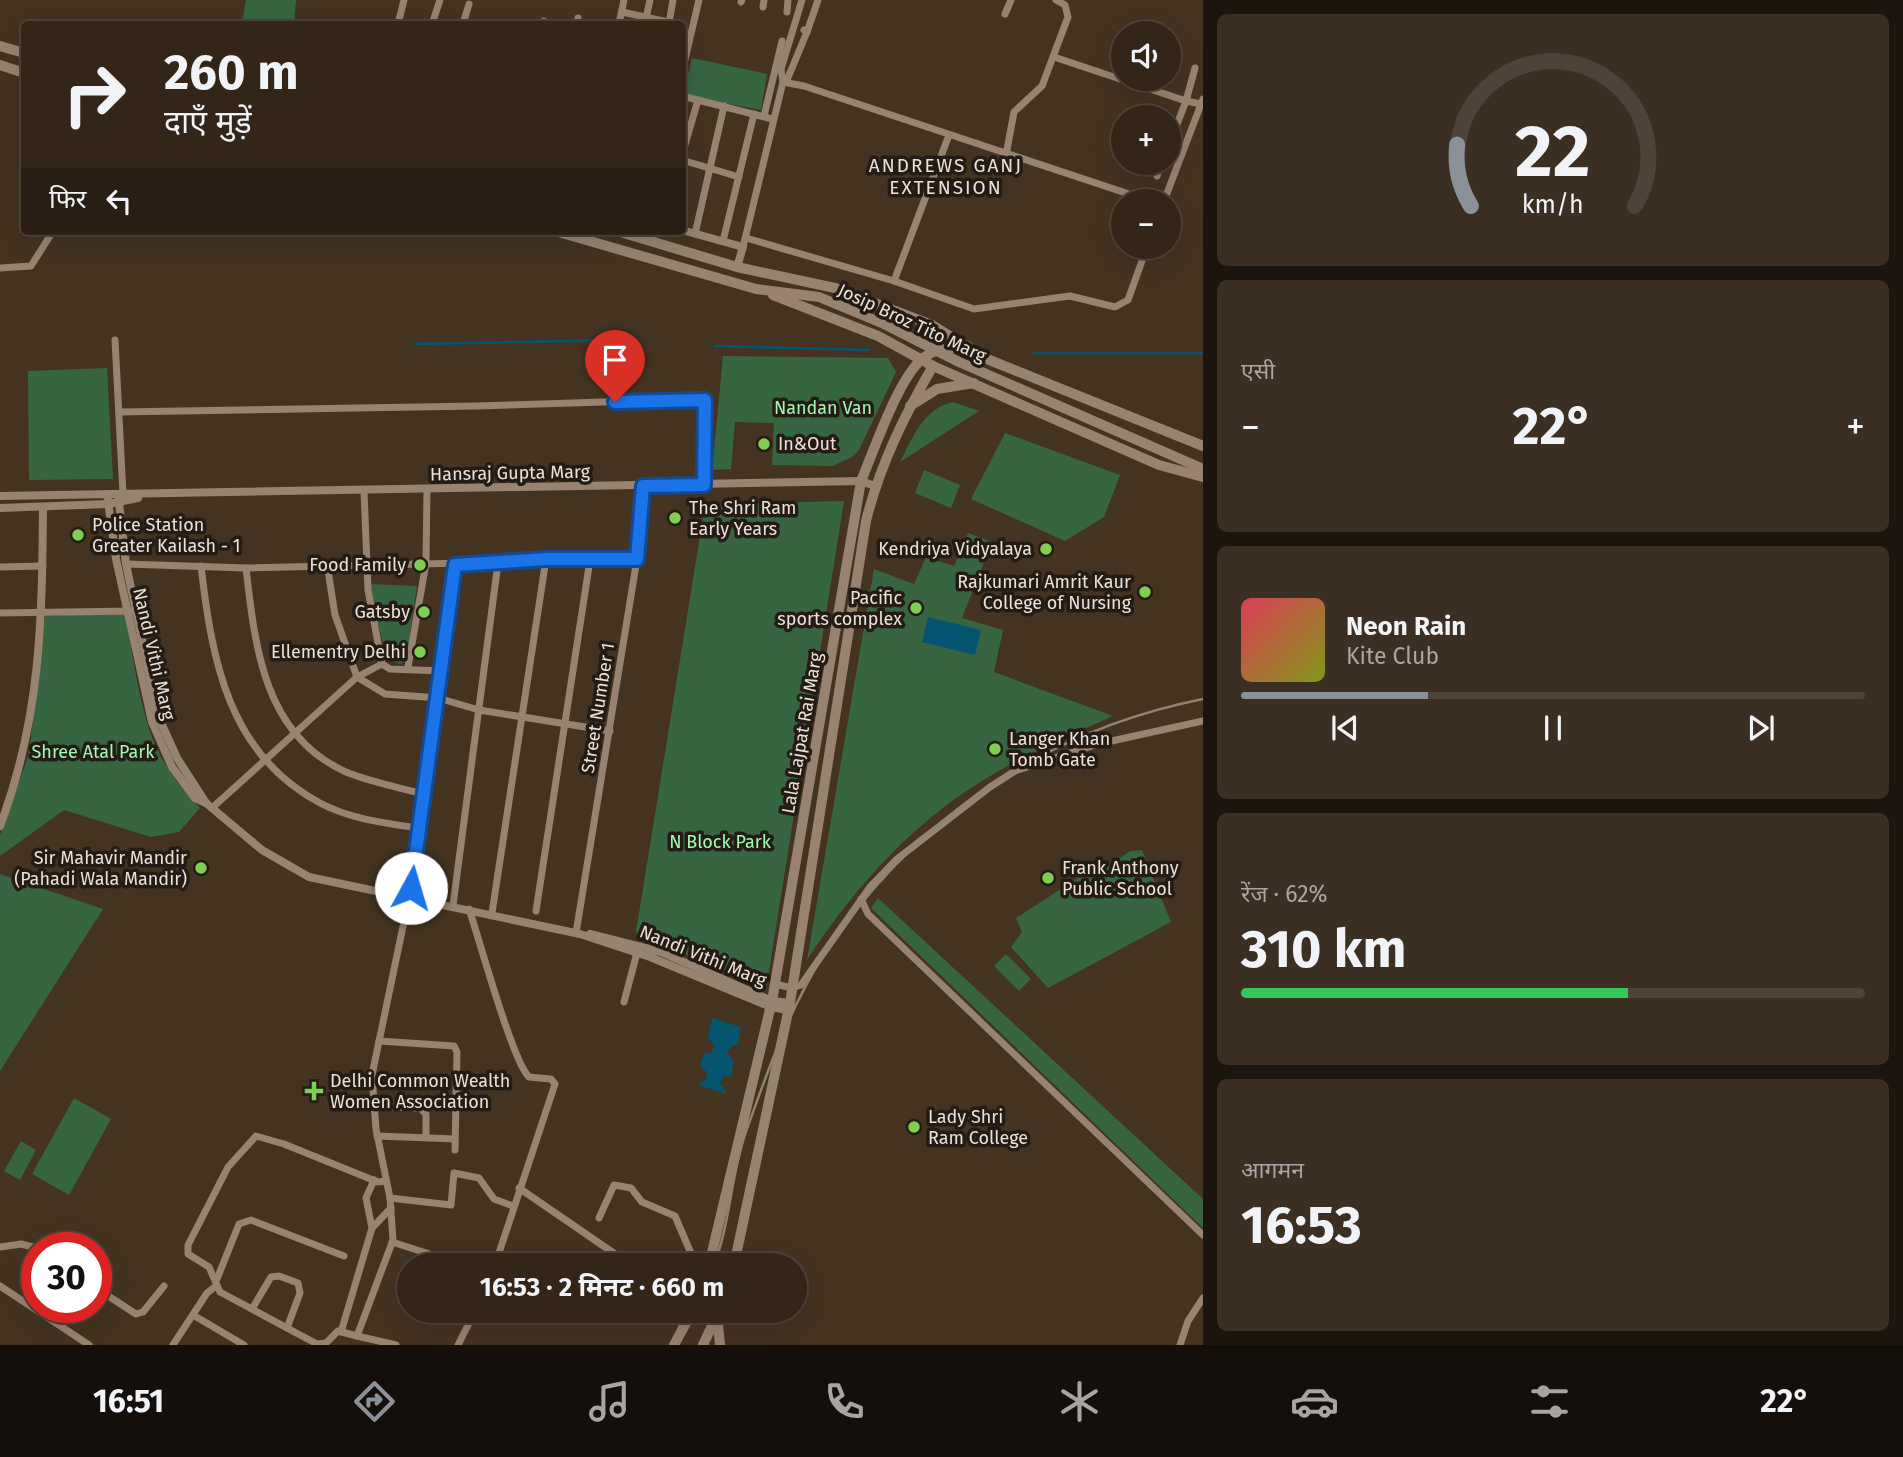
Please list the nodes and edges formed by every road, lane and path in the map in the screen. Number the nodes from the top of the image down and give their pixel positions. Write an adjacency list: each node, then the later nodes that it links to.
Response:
1 (404, 0): 17 (street)
2 (440, 0): 18 (street)
3 (624, 0): 13 (street)
4 (650, 0): 16 (street)
5 (673, 0): 22 (street)
6 (699, 0): 25 (street)
7 (789, 0): 14 (street)
8 (802, 0): 24 (street)
9 (818, 0): 26 (street)
10 (1011, 0): 15 (street)
11 (1056, 0): 31 (street)
12 (469, 4): 19 (street)
13 (622, 12): 16 (street); 20 (street)
14 (787, 12)
15 (1004, 14)
16 (646, 18): 21 (street)
17 (399, 21)
18 (433, 21)
19 (464, 21)
20 (620, 21)
21 (660, 21)
22 (673, 21)
23 (686, 27): 25 (street)
24 (796, 27): 26 (street); 35 (street)
25 (693, 28): 30 (street)
26 (807, 32): 35 (street)
27 (782, 41): 43 (street)
28 (0, 46): 29 (main road)
29 (21, 52)
30 (686, 56)
31 (1054, 57): 38 (street); 47 (street)
32 (0, 65): 34 (main road)
33 (1195, 68): 38 (street)
34 (21, 72)
35 (785, 81): 43 (street); 45 (street)
36 (686, 97): 37 (street)
37 (698, 100): 40 (street); 46 (street)
38 (1185, 101): 39 (street); 41 (street)
39 (1202, 102): 44 (street)
40 (724, 106): 42 (street); 49 (street)
41 (1181, 112)
42 (754, 114): 43 (street); 50 (street)
43 (768, 117): 59 (street)
44 (1199, 125): 52 (street)
45 (949, 135): 47 (street); 63 (street)
46 (686, 149)
47 (1006, 155): 51 (street)
48 (686, 162): 49 (street)
49 (710, 169): 50 (street); 54 (street)
50 (739, 177): 58 (street)
51 (1112, 189)
52 (1170, 189)
53 (686, 231): 54 (street)
54 (695, 234): 58 (street)
55 (50, 235): 62 (street)
56 (569, 235): 64 (main road, Josip Broz Tito Marg)
57 (630, 235): 61 (main road, Josip Broz Tito Marg)
58 (723, 241): 59 (street)
59 (745, 242): 61 (street); 63 (street)
60 (1143, 259): 63 (street)
61 (737, 267): 65 (main road, Josip Broz Tito Marg)
62 (0, 268)
63 (894, 281)
64 (756, 289): 68 (main road); 76 (main road, Josip Broz Tito Marg)
65 (912, 316): 67 (main road, Josip Broz Tito Marg); 68 (main road)
66 (115, 340): 74 (street)
67 (968, 346): 69 (main road); 75 (main road, Josip Broz Tito Marg)
68 (899, 347): 69 (main road); 71 (main road)
69 (921, 359): 70 (main road); 71 (main road, Lala Lajpat Rai Marg)
70 (933, 366): 72 (main road); 73 (main road, Lala Lajpat Rai Marg)
71 (908, 377): 78 (main road, Lala Lajpat Rai Marg)
72 (974, 383): 73 (main road); 77 (main road)
73 (907, 408): 81 (main road, Lala Lajpat Rai Marg)
74 (119, 412): 79 (street); 85 (street)
75 (1203, 446)
76 (1203, 469)
77 (1203, 477)
78 (861, 481): 79 (street, Hansraj Gupta Marg); 81 (street, Hansraj Gupta Marg); 120 (main road, Lala Lajpat Rai Marg)
79 (704, 485): 80 (street, Hansraj Gupta Marg)
80 (643, 486): 82 (street, Hansraj Gupta Marg); 90 (street, Street Number 1)
81 (874, 486): 122 (main road, Lala Lajpat Rai Marg)
82 (427, 490): 83 (street, Hansraj Gupta Marg); 92 (street)
83 (364, 491): 85 (street, Hansraj Gupta Marg); 96 (street)
84 (0, 496): 86 (street, Hansraj Gupta Marg)
85 (120, 497): 86 (street, Hansraj Gupta Marg); 94 (street, Nandi Vithi Marg)
86 (107, 499): 87 (street, Hansraj Gupta Marg); 102 (street, Nandi Vithi Marg)
87 (43, 507): 88 (street, Hansraj Gupta Marg); 98 (street)
88 (0, 508)
89 (546, 559): 91 (street); 93 (street); 111 (street)
90 (637, 559): 91 (street); 114 (street, Street Number 1)
91 (590, 560): 113 (street)
92 (426, 563): 96 (street); 97 (street); 106 (street)
93 (498, 563): 97 (street); 110 (street)
94 (126, 564): 99 (street); 102 (street, Nandi Vithi Marg)
95 (327, 564): 96 (street); 101 (street); 108 (street)
96 (366, 564): 105 (street)
97 (455, 565): 107 (street)
98 (43, 566): 100 (street); 103 (street)
99 (201, 566): 101 (street); 116 (street)
100 (0, 567)
101 (246, 568): 115 (street)
102 (132, 611): 103 (street); 118 (street, Nandi Vithi Marg)
103 (43, 612): 104 (street); 119 (street)
104 (0, 613)
105 (382, 664): 106 (street); 108 (street)
106 (408, 667): 107 (street)
107 (442, 671): 109 (street)
108 (357, 677): 109 (street); 115 (street)
109 (438, 698): 110 (street); 117 (street)
110 (479, 710): 111 (street); 127 (street)
111 (524, 718): 113 (street); 130 (street)
112 (1203, 721): 126 (street)
113 (567, 725): 114 (street); 129 (street)
114 (610, 731): 131 (street, Street Number 1)
115 (293, 734): 116 (street); 117 (street)
116 (264, 758): 118 (street); 121 (street)
117 (423, 794): 121 (street)
118 (209, 806): 125 (street, Nandi Vithi Marg)
119 (0, 826)
120 (802, 826): 122 (main road); 123 (main road, Lala Lajpat Rai Marg)
121 (418, 828): 125 (street)
122 (817, 829): 124 (main road, Lala Lajpat Rai Marg)
123 (798, 852): 124 (main road); 133 (main road, Lala Lajpat Rai Marg)
124 (813, 853): 134 (main road, Lala Lajpat Rai Marg)
125 (410, 897): 127 (street, Nandi Vithi Marg); 138 (street)
126 (861, 899): 134 (street); 152 (street)
127 (453, 905): 128 (street, Nandi Vithi Marg)
128 (469, 908): 130 (street, Nandi Vithi Marg); 146 (street)
129 (536, 911)
130 (492, 913): 131 (street, Nandi Vithi Marg)
131 (578, 934): 132 (street, Nandi Vithi Marg)
132 (638, 949): 135 (street); 136 (street, Nandi Vithi Marg)
133 (775, 984): 134 (street); 136 (main road, Lala Lajpat Rai Marg)
134 (792, 988): 137 (main road, Lala Lajpat Rai Marg)
135 (624, 1002)
136 (771, 1004): 137 (street, Nandi Vithi Marg); 160 (main road, Lala Lajpat Rai Marg)
137 (789, 1007): 161 (main road, Lala Lajpat Rai Marg)
138 (379, 1041): 139 (street); 142 (street)
139 (373, 1106): 140 (street); 141 (street)
140 (377, 1136): 141 (street); 145 (street)
141 (426, 1138): 142 (street)
142 (455, 1139): 143 (street)
143 (455, 1150)
144 (374, 1180): 145 (street); 151 (street); 163 (street)
145 (386, 1181): 147 (street)
146 (519, 1188): 148 (street); 158 (street)
147 (390, 1198): 148 (street); 149 (street)
148 (513, 1206): 157 (street)
149 (391, 1208): 151 (street); 153 (street)
150 (599, 1218): 159 (street)
151 (372, 1228): 175 (street)
152 (1203, 1235)
153 (392, 1242): 156 (street); 176 (street)
154 (21, 1244): 155 (street)
155 (0, 1247)
156 (426, 1253)
157 (499, 1253)
158 (614, 1253)
159 (691, 1253)
160 (712, 1253)
161 (737, 1253)
162 (344, 1256): 163 (street)
163 (217, 1283): 168 (street); 169 (street)
164 (0, 1286): 178 (street)
165 (164, 1286): 166 (street)
166 (112, 1298)
167 (1203, 1298): 185 (street)
168 (251, 1310): 174 (street); 174 (street)
169 (193, 1315): 179 (street); 180 (street)
170 (469, 1323): 182 (street)
171 (686, 1323): 177 (main road)
172 (713, 1323): 183 (main road)
173 (719, 1323): 184 (main road)
174 (287, 1328): 175 (street)
175 (341, 1332): 176 (street)
176 (358, 1336): 181 (street)
177 (676, 1344)
178 (89, 1345)
179 (173, 1345)
180 (244, 1345)
181 (396, 1345)
182 (457, 1345)
183 (703, 1345)
184 (720, 1345)
185 (1181, 1345)

